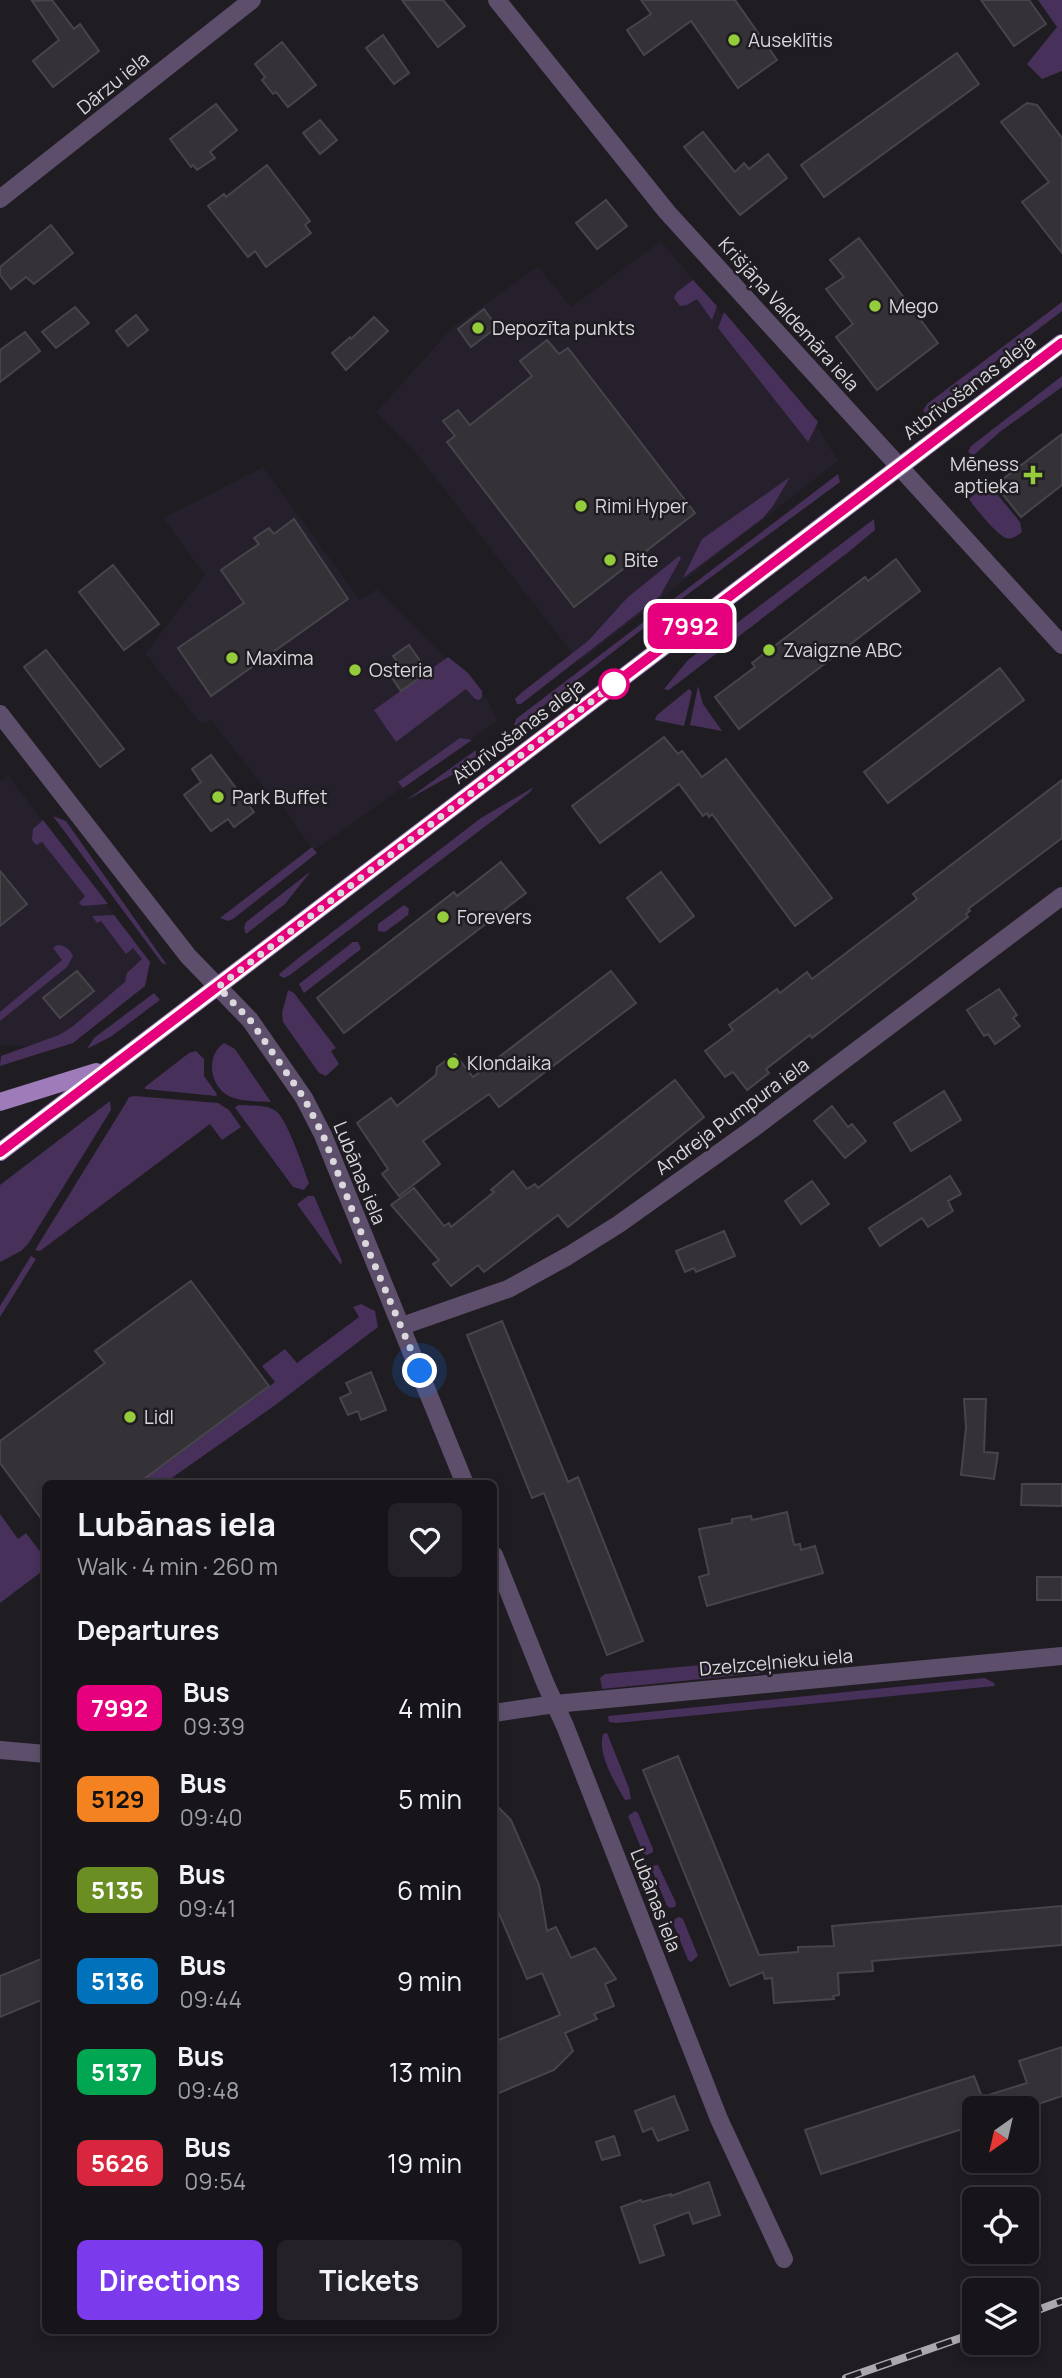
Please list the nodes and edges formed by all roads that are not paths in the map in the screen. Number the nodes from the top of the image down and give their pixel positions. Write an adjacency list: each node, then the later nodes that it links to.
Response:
1 (252, 0): 3 (street, Dārzu iela)
2 (497, 0): 5 (street, Krišjāņa Valdemāra iela)
3 (0, 199)
4 (1062, 344): 5 (main road, Atbrīvošanas aleja)
5 (900, 466): 6 (street, Krišjāņa Valdemāra iela); 9 (main road, Atbrīvošanas aleja)
6 (1062, 645)
7 (0, 714): 9 (street, Lubānas iela)
8 (1062, 896): 13 (street, Andreja Pumpura iela)
9 (218, 987): 10 (main road, Atbrīvošanas aleja); 13 (street, Lubānas iela)
10 (110, 1068): 11 (main road); 12 (main road, Atbrīvošanas aleja)
11 (0, 1102)
12 (0, 1152)
13 (402, 1326): 14 (street, Lubānas iela)
14 (463, 1480)
15 (497, 1562): 17 (street, Lubānas iela)
16 (1062, 1656): 17 (street, Dzelzceļnieku iela)
17 (555, 1704): 18 (street, Dzelzceļnieku iela); 21 (street, Lubānas iela)
18 (497, 1713)
19 (0, 1750): 20 (street)
20 (42, 1754)
21 (784, 2259)

